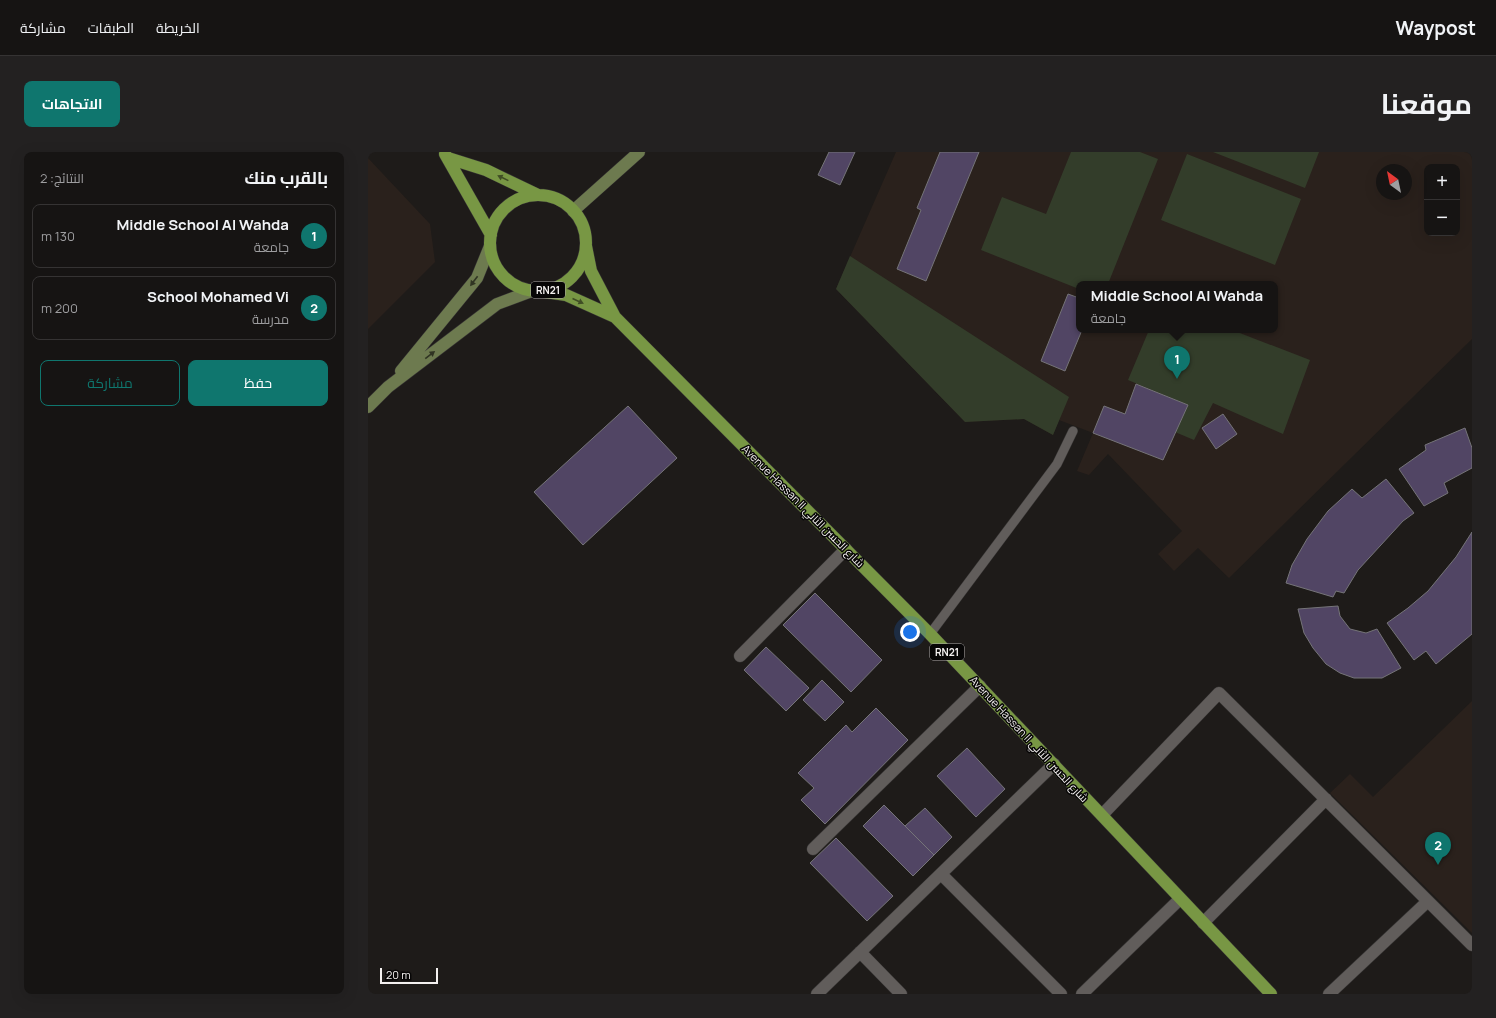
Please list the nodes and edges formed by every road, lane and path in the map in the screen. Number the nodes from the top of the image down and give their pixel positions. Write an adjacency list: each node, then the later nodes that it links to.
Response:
1 (639, 152): 4 (street)
2 (446, 155): 3 (main road, RN21, one-way to 2); 5 (main road, RN21)
3 (538, 195): 4 (main road, RN21); 5 (main road, RN21)
4 (573, 210): 6 (main road, RN21)
5 (491, 240): 7 (main road, RN21); 9 (street, one-way to 9)
6 (586, 246): 7 (main road, RN21); 8 (main road, Avenue Hassan II شارع الحسن الثاني / RN21)
7 (536, 291): 8 (main road, Avenue Hassan II شارع الحسن الثاني / RN21, one-way to 8); 9 (street, one-way to 7)
8 (615, 317): 12 (main road, Avenue Hassan II شارع الحسن الثاني / RN21)
9 (388, 387): 10 (street)
10 (368, 407)
11 (1073, 431): 13 (lane)
12 (846, 549): 13 (main road, Avenue Hassan II شارع الحسن الثاني / RN21); 14 (street)
13 (930, 634): 15 (main road, Avenue Hassan II شارع الحسن الثاني / RN21)
14 (740, 656)
15 (980, 686): 16 (main road, Avenue Hassan II شارع الحسن الثاني / RN21); 19 (street)
16 (1054, 764): 18 (main road, Avenue Hassan II شارع الحسن الثاني / RN21); 20 (street)
17 (1326, 799): 18 (street); 22 (street); 23 (street)
18 (1102, 815): 21 (main road, Avenue Hassan II شارع الحسن الثاني / RN21)
19 (813, 849)
20 (941, 874): 25 (street); 28 (street)
21 (1180, 899): 23 (main road, Avenue Hassan II شارع الحسن الثاني / RN21); 29 (street)
22 (1428, 901): 24 (street); 31 (street)
23 (1203, 923): 30 (main road, Avenue Hassan II شارع الحسن الثاني / RN21)
24 (1472, 945)
25 (860, 952): 26 (street); 27 (street)
26 (817, 994)
27 (901, 994)
28 (1061, 994)
29 (1082, 994)
30 (1271, 994)
31 (1329, 994)

